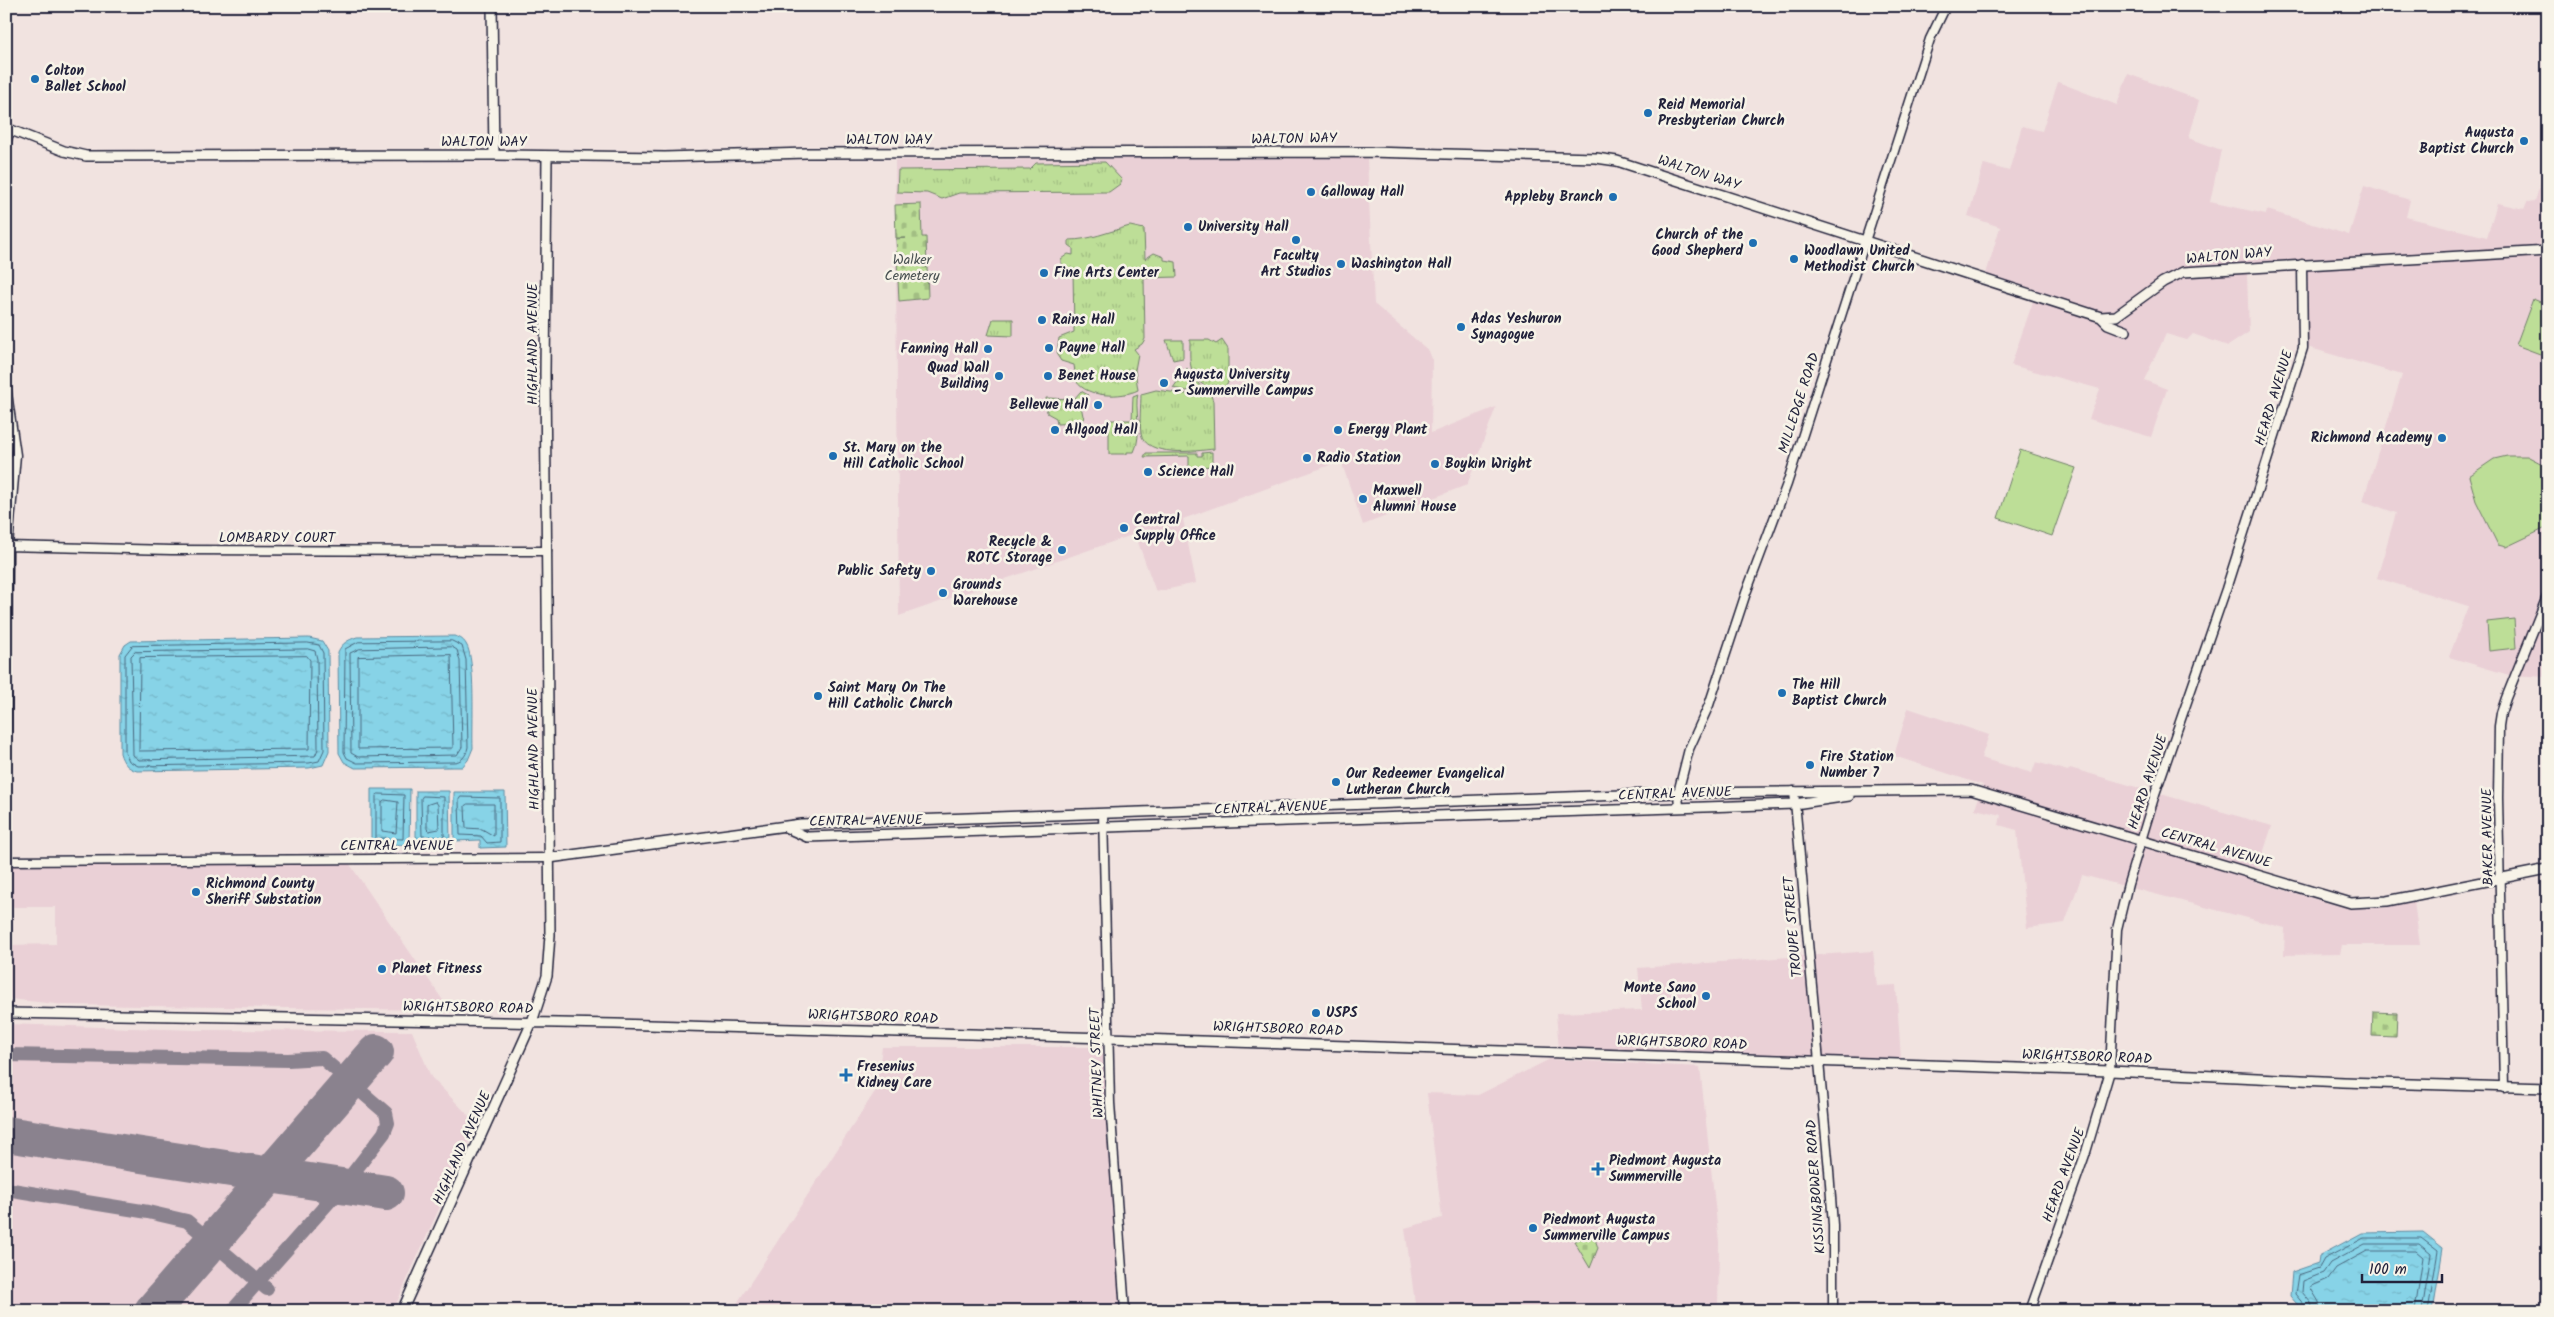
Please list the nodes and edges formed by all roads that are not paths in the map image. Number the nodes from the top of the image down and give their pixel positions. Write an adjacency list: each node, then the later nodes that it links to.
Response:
1 (492, 6): 5 (main road)
2 (1946, 6): 7 (street, MILLEDGE ROAD)
3 (8, 129): 4 (street); 5 (main road, WALTON WAY)
4 (6, 143)
5 (494, 155): 6 (main road, WALTON WAY)
6 (546, 156): 7 (main road, WALTON WAY); 16 (main road, HIGHLAND AVENUE)
7 (1865, 242): 10 (main road, WALTON WAY); 21 (street, MILLEDGE ROAD)
8 (2548, 251): 9 (main road, WALTON WAY)
9 (2302, 264): 10 (main road, WALTON WAY); 27 (street, HEARD AVENUE)
10 (2101, 317): 11 (main road)
11 (2126, 331)
12 (6, 386): 13 (street)
13 (16, 455): 14 (street); 15 (street)
14 (6, 472)
15 (7, 546): 16 (street, LOMBARDY COURT); 18 (street)
16 (546, 550): 28 (main road, HIGHLAND AVENUE)
17 (2548, 594): 31 (street, BAKER AVENUE)
18 (6, 763)
19 (1794, 791): 20 (main road, CENTRAL AVENUE); 21 (main road, CENTRAL AVENUE); 22 (street, TROUPE STREET)
20 (1878, 792): 22 (main road, CENTRAL AVENUE); 27 (main road, CENTRAL AVENUE)
21 (1678, 793): 23 (street, MILLEDGE ROAD); 24 (main road, CENTRAL AVENUE)
22 (1795, 804): 23 (main road, CENTRAL AVENUE); 36 (street, TROUPE STREET)
23 (1679, 807): 26 (main road, CENTRAL AVENUE)
24 (1103, 814): 25 (main road, CENTRAL AVENUE); 26 (street, WHITNEY STREET)
25 (786, 828): 26 (main road, CENTRAL AVENUE); 28 (main road, CENTRAL AVENUE)
26 (1104, 828): 35 (street, WHITNEY STREET)
27 (2142, 841): 31 (main road, CENTRAL AVENUE); 37 (street, HEARD AVENUE)
28 (549, 858): 29 (street, CENTRAL AVENUE); 34 (main road, HIGHLAND AVENUE)
29 (6, 861)
30 (2548, 869): 31 (main road, CENTRAL AVENUE)
31 (2502, 878): 38 (street, BAKER AVENUE)
32 (6, 1005): 33 (street)
33 (6, 1014): 34 (main road, WRIGHTSBORO ROAD)
34 (532, 1022): 35 (main road, WRIGHTSBORO ROAD); 40 (main road, HIGHLAND AVENUE)
35 (1108, 1038): 36 (main road, WRIGHTSBORO ROAD); 41 (street, WHITNEY STREET)
36 (1819, 1061): 37 (main road, WRIGHTSBORO ROAD); 42 (street, KISSINGBOWER ROAD)
37 (2110, 1070): 38 (main road, WRIGHTSBORO ROAD); 43 (street, HEARD AVENUE)
38 (2504, 1088): 39 (main road, WRIGHTSBORO ROAD)
39 (2548, 1088)
40 (402, 1311)
41 (1125, 1311)
42 (1833, 1311)
43 (2030, 1311)

